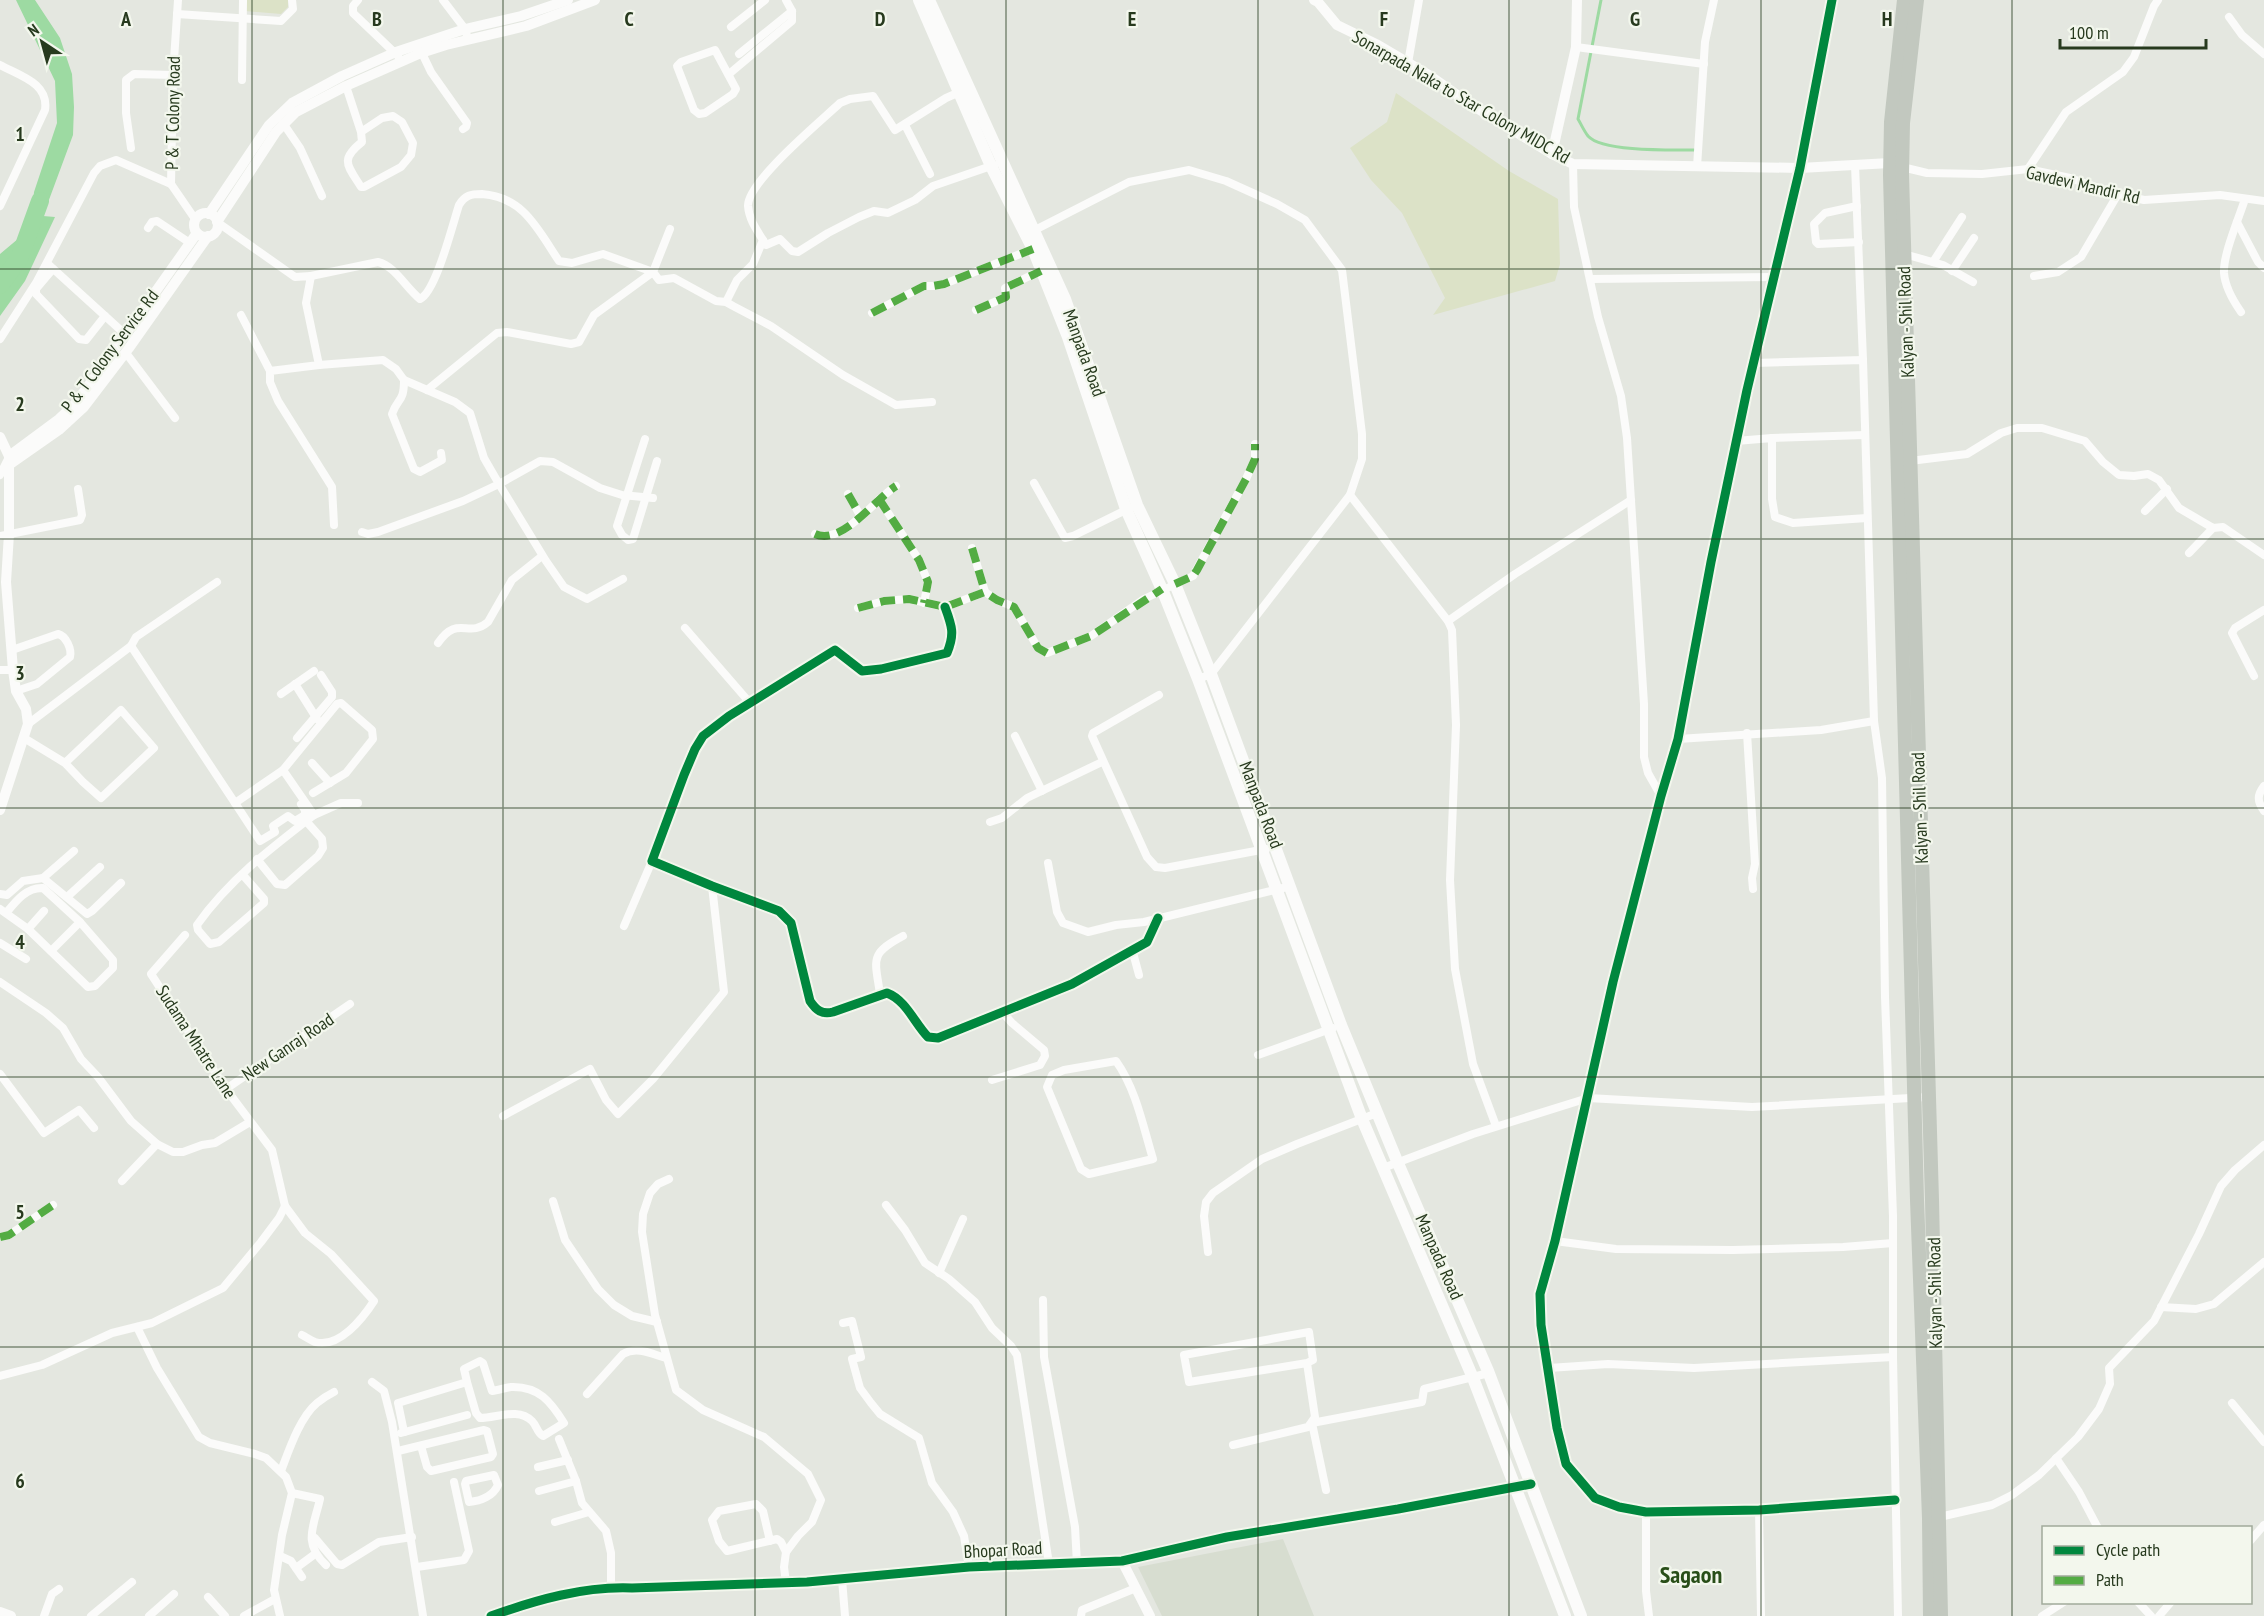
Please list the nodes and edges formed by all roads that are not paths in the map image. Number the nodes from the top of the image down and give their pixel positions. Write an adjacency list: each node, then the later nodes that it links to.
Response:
1 (178, 0): 21 (street, P & T Colony Road)
2 (243, 0): 23 (street)
3 (292, 0): 23 (street)
4 (358, 0): 31 (street)
5 (443, 0): 26 (street)
6 (568, 0): 26 (street)
7 (595, 0): 26 (street)
8 (765, 0): 24 (street)
9 (786, 0): 20 (street)
10 (920, 0): 25 (main road, Manpada Road)
11 (929, 0): 25 (main road, Manpada Road)
12 (1419, 0): 32 (street)
13 (1577, 0): 27 (street)
14 (1714, 0): 33 (street)
15 (1832, 0): 51 (street)
16 (1904, 0): 49 (main road, Kalyan - Shil Road)
17 (1917, 0): 49 (main road, Kalyan - Shil Road)
18 (2158, 0): 52 (street)
19 (1317, 1): 32 (street, Sonarpada Naka to Star Colony MIDC Rd)
20 (792, 11): 29 (street); 35 (street)
21 (177, 14): 23 (street); 36 (street, P & T Colony Road)
22 (2229, 16): 30 (street)
23 (242, 18): 37 (street)
24 (731, 27)
25 (936, 28): 39 (main road, Manpada Road)
26 (467, 34): 28 (street)
27 (1576, 47): 33 (street); 45 (street)
28 (420, 49): 31 (street); 42 (street)
29 (739, 54)
30 (2264, 54)
31 (398, 57): 38 (street); 62 (street)
32 (1408, 63): 45 (street, Sonarpada Naka to Star Colony MIDC Rd)
33 (1704, 64): 50 (street)
34 (0, 65): 59 (street)
35 (729, 74): 35 (street)
36 (173, 75): 44 (street); 54 (street, P & T Colony Road)
37 (242, 80)
38 (346, 86): 40 (street); 43 (street)
39 (964, 90): 41 (street); 46 (main road, Manpada Road)
40 (283, 123): 56 (street); 62 (street)
41 (905, 125): 53 (street); 71 (street)
42 (463, 129)
43 (361, 132): 43 (street)
44 (131, 148)
45 (1552, 154): 47 (street, Sonarpada Naka to Star Colony MIDC Rd)
46 (997, 164): 68 (main road, Manpada Road); 71 (street)
47 (1573, 164): 50 (street, Sonarpada Naka to Star Colony MIDC Rd); 85 (street)
48 (1856, 165): 49 (street, Sonarpada Naka to Star Colony MIDC Rd); 51 (street, Sonarpada Naka to Star Colony MIDC Rd); 60 (street)
49 (1896, 165): 52 (street, Gavdevi Mandir Rd); 75 (main road, Kalyan - Shil Road); 227 (main road, Kalyan - Shil Road)
50 (1698, 167): 51 (street, Sonarpada Naka to Star Colony MIDC Rd)
51 (1800, 168): 84 (street)
52 (2028, 169): 55 (street, Gavdevi Mandir Rd)
53 (930, 174)
54 (171, 184): 63 (street, P & T Colony Road); 77 (street)
55 (2118, 194): 57 (street, Gavdevi Mandir Rd); 83 (street)
56 (322, 196)
57 (2245, 199): 58 (street, Gavdevi Mandir Rd); 64 (street)
58 (2264, 201)
59 (0, 206)
60 (1857, 206): 72 (street); 72 (street)
61 (1962, 217): 76 (street)
62 (213, 218): 63 (street); 69 (street); 82 (street)
63 (195, 219): 67 (street)
64 (2237, 222): 78 (street); 90 (street)
65 (148, 228): 73 (street)
66 (670, 229): 81 (street)
67 (197, 233): 69 (street); 73 (street, P & T Colony Service Rd)
68 (1030, 233): 74 (main road, Manpada Road); 120 (street)
69 (208, 237): 94 (street)
70 (1974, 238): 80 (street)
71 (763, 240): 87 (street)
72 (1858, 242): 95 (street)
73 (190, 243): 94 (street, P & T Colony Service Rd)
74 (1037, 248): 79 (main road, Manpada Road); 89 (street)
75 (1904, 254): 76 (street); 112 (main road, Kalyan - Shil Road)
76 (1933, 262): 80 (street)
77 (49, 266): 92 (street); 92 (street); 93 (street)
78 (2264, 268)
79 (1046, 269): 88 (street); 125 (main road, Manpada Road)
80 (1952, 270): 86 (street)
81 (653, 272): 82 (street); 87 (street); 100 (street)
82 (311, 276): 97 (street)
83 (2034, 276)
84 (1773, 277): 85 (street); 96 (street)
85 (1590, 279): 124 (street)
86 (1972, 282)
87 (726, 302): 101 (street)
88 (976, 310)
89 (873, 312)
90 (2241, 312)
91 (242, 315): 98 (street)
92 (105, 316): 94 (street)
93 (0, 339)
94 (126, 344): 102 (street); 110 (street, P & T Colony Service Rd)
95 (1863, 360): 96 (street); 103 (street)
96 (1754, 363): 107 (street)
97 (319, 364): 98 (street); 99 (street)
98 (270, 371): 129 (street)
99 (404, 380): 100 (street); 109 (street)
100 (427, 390): 115 (street)
101 (932, 402)
102 (175, 418)
103 (1865, 435): 105 (street); 128 (street)
104 (0, 437): 110 (street)
105 (1772, 438): 107 (street); 128 (street)
106 (645, 439): 121 (street)
107 (1736, 441): 169 (street)
108 (1255, 444): 140 (street)
109 (441, 453)
110 (9, 460): 113 (street); 133 (street)
111 (657, 461): 122 (street)
112 (1910, 461): 118 (street); 227 (main road, Kalyan - Shil Road)
113 (0, 475)
114 (1034, 483): 125 (street)
115 (499, 484): 121 (street); 131 (street); 137 (street)
116 (896, 486): 123 (street)
117 (78, 489): 133 (street)
118 (2167, 489): 126 (street); 130 (street)
119 (848, 494): 127 (street)
120 (1350, 495): 147 (street); 154 (street)
121 (627, 496): 122 (street); 122 (street)
122 (649, 498)
123 (879, 498): 127 (street); 143 (street)
124 (1631, 500): 147 (street); 178 (street)
125 (1132, 507): 140 (main road, Manpada Road); 141 (main road, Manpada Road)
126 (2145, 511)
127 (861, 518): 132 (street)
128 (1867, 518): 163 (street)
129 (334, 525)
130 (2213, 528): 135 (street); 136 (street)
131 (362, 532)
132 (815, 534)
133 (5, 535): 151 (street)
134 (972, 548): 142 (street)
135 (2189, 553)
136 (2264, 555)
137 (542, 556): 138 (street); 149 (street)
138 (623, 579)
139 (217, 582): 150 (street)
140 (1175, 584): 141 (street); 154 (main road, Manpada Road)
141 (1162, 589): 142 (street); 156 (main road, Manpada Road)
142 (985, 592): 144 (street)
143 (924, 603): 144 (street); 145 (street)
144 (945, 607): 161 (street)
145 (858, 608)
146 (2264, 610): 155 (street)
147 (1448, 621): 235 (street)
148 (686, 628): 161 (street)
149 (438, 643)
150 (131, 646): 164 (street); 179 (street)
151 (12, 650): 153 (street); 158 (street)
152 (0, 670): 153 (street)
153 (13, 670): 158 (street)
154 (1211, 674): 156 (street); 186 (main road, Manpada Road)
155 (2254, 676)
156 (1198, 680): 187 (main road, Manpada Road)
157 (295, 684): 159 (street); 162 (street); 162 (street)
158 (16, 691): 164 (street)
159 (280, 694)
160 (1159, 694): 170 (street)
161 (750, 703): 190 (street)
162 (318, 721): 168 (street); 173 (street); 174 (street)
163 (1874, 721): 165 (street); 229 (street)
164 (28, 724): 167 (street)
165 (1747, 734): 169 (street); 199 (street)
166 (1015, 736): 176 (street)
167 (24, 738): 171 (street); 181 (street)
168 (297, 738)
169 (1678, 739): 178 (street)
170 (1102, 762): 176 (street); 187 (street)
171 (65, 763): 171 (street)
172 (312, 763): 174 (street)
173 (281, 771): 179 (street); 179 (street); 183 (street)
174 (330, 783): 177 (street)
175 (2264, 786): 182 (street)
176 (1042, 791): 185 (street)
177 (314, 793)
178 (1661, 796): 228 (street)
179 (235, 802)
180 (358, 803): 183 (street)
181 (0, 810)
182 (2264, 811)
183 (314, 815): 184 (street)
184 (306, 821): 189 (street); 189 (street)
185 (990, 822)
186 (1276, 846): 187 (street); 197 (main road, Manpada Road)
187 (1263, 850): 200 (main road, Manpada Road)
188 (74, 851): 194 (street)
189 (257, 859): 193 (street)
190 (652, 861): 196 (street); 208 (street)
191 (1048, 863): 206 (street)
192 (100, 867): 203 (street)
193 (242, 874): 193 (street)
194 (43, 878): 198 (street); 203 (street)
195 (121, 883): 203 (street)
196 (711, 886): 218 (street); 232 (street)
197 (1291, 886): 200 (street); 221 (main road, Manpada Road)
198 (16, 888): 201 (street); 202 (street)
199 (1753, 889)
200 (1277, 890): 206 (street); 222 (main road, Manpada Road)
201 (0, 894)
202 (23, 895): 204 (street); 207 (street)
203 (67, 897)
204 (3, 910): 209 (street)
205 (44, 911): 209 (street)
206 (1158, 918): 213 (street)
207 (80, 922): 214 (street); 214 (street)
208 (624, 926)
209 (28, 929): 214 (street)
210 (185, 935): 226 (street, Sudama Mhatre Lane)
211 (903, 936): 218 (street)
212 (0, 943): 215 (street)
213 (1132, 950): 216 (street); 220 (street)
214 (51, 951)
215 (26, 959)
216 (1139, 975)
217 (0, 982): 237 (street)
218 (880, 994): 220 (street)
219 (350, 1004): 226 (street, New Ganraj Road)
220 (1003, 1013): 225 (street)
221 (1341, 1024): 222 (street); 231 (main road, Manpada Road)
222 (1328, 1029): 223 (street); 233 (main road, Manpada Road)
223 (1258, 1055)
224 (0, 1074): 236 (street)
225 (992, 1080)
226 (226, 1089): 234 (street, Sudama Mhatre Lane)
227 (1921, 1097): 229 (street); 298 (main road, Kalyan - Shil Road)
228 (1588, 1098): 229 (street); 235 (street); 249 (street)
229 (1888, 1100): 250 (street)
230 (1138, 1107): 230 (street)
231 (1377, 1113): 233 (street); 239 (main road, Manpada Road)
232 (502, 1116)
233 (1362, 1119): 240 (main road, Manpada Road); 251 (street)
234 (250, 1122): 237 (street); 246 (street, Sudama Mhatre Lane)
235 (1496, 1126): 239 (street)
236 (94, 1128)
237 (157, 1144): 242 (street)
238 (2264, 1145): 255 (street)
239 (1397, 1161): 240 (street); 264 (main road, Manpada Road)
240 (1383, 1168): 266 (main road, Manpada Road)
241 (669, 1179): 256 (street)
242 (122, 1181)
243 (553, 1201): 256 (street)
244 (53, 1205): 248 (street)
245 (886, 1205): 253 (street)
246 (285, 1206): 258 (street); 259 (street)
247 (963, 1219): 253 (street)
248 (0, 1237)
249 (1555, 1241): 250 (street); 263 (street)
250 (1893, 1243): 261 (street)
251 (1208, 1252)
252 (2264, 1262): 255 (street)
253 (939, 1273): 311 (street)
254 (1043, 1300): 312 (street)
255 (2161, 1307): 281 (street)
256 (657, 1322): 260 (street)
257 (843, 1323): 314 (street)
258 (137, 1327): 265 (street); 284 (street)
259 (302, 1335)
260 (666, 1358): 270 (street); 306 (street)
261 (1893, 1358): 263 (street); 294 (street)
262 (1307, 1363): 262 (street); 273 (street)
263 (1549, 1368): 297 (street)
264 (1489, 1373): 266 (street); 287 (main road, Manpada Road)
265 (0, 1376)
266 (1473, 1378): 273 (street); 288 (main road, Manpada Road)
267 (372, 1382): 275 (street)
268 (467, 1382): 268 (street); 274 (street)
269 (334, 1392): 284 (street)
270 (586, 1394)
271 (2232, 1403): 277 (street)
272 (467, 1415): 274 (street)
273 (1312, 1423): 278 (street); 290 (street)
274 (404, 1432): 275 (street)
275 (395, 1435): 280 (street)
276 (559, 1439): 282 (street)
277 (2264, 1442)
278 (1233, 1445)
279 (421, 1446): 279 (street); 280 (street)
280 (398, 1451): 302 (street)
281 (2056, 1458): 298 (street); 301 (street)
282 (567, 1460): 283 (street); 285 (street)
283 (538, 1467)
284 (281, 1471): 291 (street)
285 (576, 1481): 289 (street); 296 (street)
286 (454, 1482): 293 (street)
287 (1531, 1484): 288 (street, Bhopar Road); 343 (main road, Manpada Road)
288 (1515, 1488): 309 (street, Bhopar Road); 342 (main road, Manpada Road)
289 (539, 1491)
290 (1326, 1491)
291 (292, 1493): 307 (street); 308 (street)
292 (466, 1493): 293 (street)
293 (457, 1495): 313 (street)
294 (1895, 1500): 295 (street); 346 (street)
295 (1758, 1510): 297 (street); 345 (street)
296 (589, 1512): 299 (street); 320 (street)
297 (1646, 1512): 344 (street)
298 (1934, 1518): 347 (main road, Kalyan - Shil Road); 348 (main road, Kalyan - Shil Road)
299 (555, 1522)
300 (2264, 1524): 304 (street)
301 (2097, 1526)
302 (412, 1537): 303 (street); 313 (street)
303 (315, 1538)
304 (2252, 1539)
305 (770, 1541): 305 (street); 306 (street)
306 (786, 1552): 319 (street)
307 (315, 1554): 310 (street); 315 (street)
308 (280, 1556): 315 (street); 325 (street)
309 (1122, 1561): 312 (street, Bhopar Road); 321 (street)
310 (326, 1564)
311 (1049, 1564): 312 (street, Bhopar Road); 314 (street, Bhopar Road)
312 (1077, 1564)
313 (417, 1567): 337 (street)
314 (969, 1567): 317 (street, Bhopar Road)
315 (296, 1568): 316 (street)
316 (302, 1577)
317 (842, 1579): 319 (street, Bhopar Road); 339 (street)
318 (132, 1582): 332 (street)
319 (786, 1583): 320 (street, Bhopar Road)
320 (611, 1587): 338 (street, Bhopar Road)
321 (1136, 1588): 340 (street); 341 (street)
322 (60, 1589): 331 (street)
323 (174, 1594): 333 (street)
324 (208, 1597): 334 (street)
325 (275, 1599): 335 (street); 336 (street)
326 (2061, 1604): 349 (street)
327 (2140, 1604): 350 (street)
328 (2169, 1604): 351 (street)
329 (0, 1612): 330 (street)
330 (11, 1616)
331 (44, 1616)
332 (91, 1616)
333 (149, 1616)
334 (225, 1616)
335 (244, 1616)
336 (280, 1616)
337 (423, 1616)
338 (491, 1616)
339 (845, 1616)
340 (1081, 1616)
341 (1150, 1616)
342 (1565, 1616)
343 (1581, 1616)
344 (1649, 1616)
345 (1761, 1616)
346 (1898, 1616)
347 (1930, 1616)
348 (1941, 1616)
349 (2042, 1616)
350 (2151, 1616)
351 (2159, 1616)

